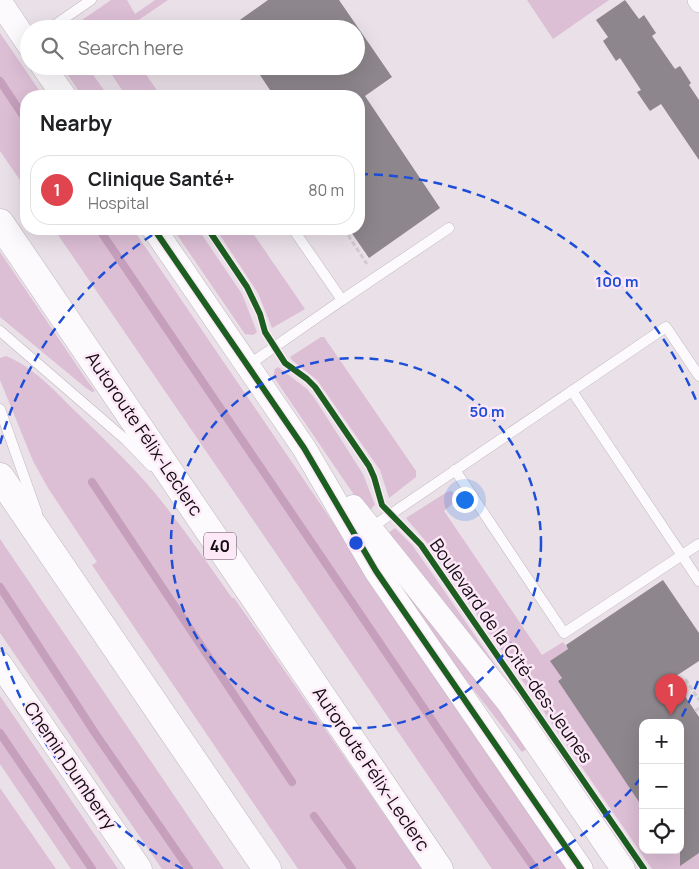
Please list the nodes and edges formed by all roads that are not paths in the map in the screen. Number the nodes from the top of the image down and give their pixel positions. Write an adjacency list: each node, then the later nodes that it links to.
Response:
1 (91, 0): 3 (lane)
2 (0, 2): 4 (street)
3 (62, 20)
4 (20, 32)
5 (49, 75): 6 (street)
6 (60, 90)
7 (0, 222): 19 (highway, Autoroute Félix-Leclerc / 40)
8 (449, 228): 11 (lane)
9 (158, 235): 13 (street, Boulevard de la Cité-des-Jeunes)
10 (297, 235): 11 (lane)
11 (342, 300): 13 (lane)
12 (0, 331): 19 (lane)
13 (246, 366): 20 (street, Boulevard de la Cité-des-Jeunes)
14 (699, 376): 15 (lane)
15 (572, 391): 17 (lane); 23 (lane)
16 (0, 409): 22 (lane)
17 (455, 470): 20 (lane); 23 (lane)
18 (0, 477): 22 (highway)
19 (200, 517): 28 (highway, Autoroute Félix-Leclerc / 40)
20 (363, 533): 29 (street, Boulevard de la Cité-des-Jeunes); 30 (street, Boulevard de la Cité-des-Jeunes)
21 (699, 544): 23 (lane)
22 (51, 552): 27 (highway)
23 (682, 556): 24 (lane)
24 (699, 581)
25 (0, 664): 26 (street, Chemin Dumberry)
26 (140, 869)
27 (267, 869)
28 (439, 869)
29 (581, 869)
30 (622, 869)

